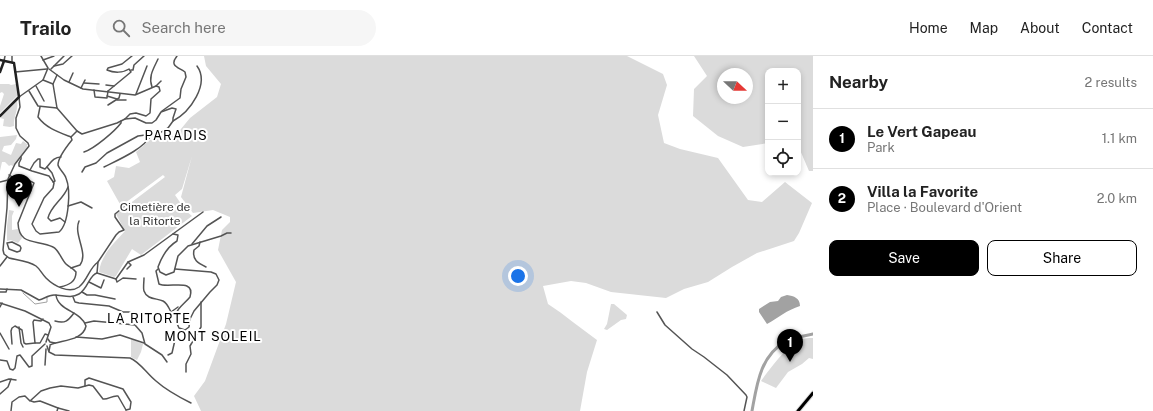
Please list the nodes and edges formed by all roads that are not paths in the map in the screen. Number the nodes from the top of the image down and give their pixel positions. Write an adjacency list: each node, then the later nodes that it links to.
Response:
1 (5, 56): 11 (street)
2 (12, 56): 13 (street)
3 (41, 56): 12 (street)
4 (54, 56): 12 (street)
5 (63, 56): 14 (street)
6 (72, 56): 14 (street)
7 (132, 56): 18 (street)
8 (144, 56): 18 (street)
9 (177, 56): 49 (street)
10 (158, 59): 34 (street)
11 (2, 60): 13 (street); 19 (street)
12 (43, 60): 17 (street)
13 (12, 62): 20 (street)
14 (54, 66): 17 (street)
15 (147, 66): 40 (street)
16 (197, 66): 53 (street)
17 (49, 68): 20 (street); 22 (street); 23 (street)
18 (131, 70): 32 (street)
19 (0, 72)
20 (15, 72): 41 (street)
21 (73, 73): 26 (street)
22 (57, 75): 26 (street); 28 (street)
23 (43, 80): 28 (street); 31 (street)
24 (85, 80): 27 (street)
25 (161, 81): 33 (street)
26 (69, 83): 35 (street)
27 (84, 83): 29 (street); 35 (street)
28 (53, 84): 48 (street)
29 (99, 84)
30 (106, 85): 32 (street)
31 (36, 86): 36 (street); 45 (street)
32 (114, 86): 38 (street)
33 (156, 86): 34 (street); 51 (street)
34 (152, 87): 40 (street)
35 (81, 88): 37 (street)
36 (29, 90): 41 (street); 47 (street)
37 (94, 90): 38 (street); 42 (street)
38 (108, 91): 39 (street); 42 (street)
39 (120, 94): 40 (street); 43 (street)
40 (136, 94)
41 (19, 97): 50 (street); 58 (street)
42 (107, 97): 43 (street)
43 (117, 99): 44 (street); 46 (street)
44 (126, 100)
45 (44, 102)
46 (108, 105)
47 (40, 107): 48 (street); 56 (street)
48 (57, 108): 54 (street)
49 (161, 112): 51 (street); 53 (street)
50 (0, 116)
51 (125, 119): 52 (street)
52 (121, 121): 54 (street); 57 (street)
53 (174, 121): 55 (street)
54 (77, 130): 56 (street)
55 (151, 135): 61 (street); 63 (street)
56 (70, 137): 59 (street)
57 (84, 152)
58 (21, 157): 62 (street); 64 (street)
59 (61, 157): 60 (street); 68 (street)
60 (47, 167): 62 (street); 67 (street)
61 (104, 167)
62 (30, 171): 67 (street)
63 (82, 172)
64 (9, 175): 65 (street); 88 (street)
65 (8, 180): 66 (street); 80 (street)
66 (0, 182)
67 (53, 182): 75 (street)
68 (68, 186): 69 (street); 75 (street)
69 (68, 206): 71 (street); 75 (street)
70 (125, 206): 84 (street)
71 (92, 208)
72 (203, 212): 77 (street)
73 (222, 217): 79 (street)
74 (79, 221): 88 (street)
75 (65, 222)
76 (231, 233): 78 (street)
77 (173, 234): 85 (street); 91 (street)
78 (200, 242): 79 (street); 87 (street)
79 (192, 245): 90 (street)
80 (3, 250): 81 (street); 83 (street)
81 (0, 251)
82 (20, 251): 82 (street)
83 (7, 257): 86 (street); 98 (street)
84 (98, 262): 92 (street); 98 (street)
85 (128, 262): 89 (street); 95 (street)
86 (0, 266)
87 (206, 267)
88 (71, 268): 98 (street)
89 (127, 269)
90 (175, 269): 91 (street); 106 (street)
91 (158, 270): 108 (street)
92 (97, 273): 95 (street); 97 (street)
93 (136, 278): 95 (street)
94 (144, 278): 111 (street)
95 (116, 279)
96 (104, 280): 97 (street)
97 (89, 282): 102 (street)
98 (60, 287)
99 (0, 289): 100 (street)
100 (7, 289): 101 (street); 103 (street)
101 (0, 292)
102 (82, 292): 104 (street); 105 (street)
103 (56, 295): 104 (street); 113 (street)
104 (73, 296): 110 (street)
105 (115, 299)
106 (201, 302): 119 (street); 140 (street)
107 (1, 303): 109 (street); 114 (street)
108 (180, 306): 111 (street); 119 (street)
109 (0, 307)
110 (131, 312)
111 (171, 312): 115 (street)
112 (657, 312): 154 (street)
113 (74, 313): 116 (street); 117 (street)
114 (43, 319): 122 (street); 127 (street)
115 (167, 320)
116 (55, 321)
117 (85, 323): 120 (street); 131 (street)
118 (19, 327): 127 (street); 129 (street); 133 (street)
119 (181, 330): 136 (street)
120 (81, 333): 123 (street); 124 (street)
121 (0, 334): 134 (street)
122 (48, 335): 125 (street); 127 (street)
123 (76, 337): 124 (street); 128 (street)
124 (82, 337): 131 (street)
125 (48, 338): 126 (street); 130 (street)
126 (50, 341): 128 (street); 130 (street); 132 (street)
127 (34, 343)
128 (54, 343): 132 (street)
129 (12, 344)
130 (46, 344): 132 (street); 135 (street); 137 (street); 139 (street)
131 (145, 344): 138 (street)
132 (50, 346): 135 (street)
133 (23, 347)
134 (9, 349)
135 (50, 352): 148 (street)
136 (168, 356)
137 (0, 360)
138 (167, 362)
139 (45, 365)
140 (186, 372)
141 (11, 379): 142 (street); 143 (street); 146 (street)
142 (16, 380)
143 (0, 382)
144 (85, 386): 147 (street); 150 (street); 150 (street)
145 (813, 393): 155 (main road)
146 (0, 394)
147 (31, 401): 149 (street); 151 (street)
148 (191, 403)
149 (58, 408): 152 (street); 153 (street)
150 (126, 410)
151 (11, 411)
152 (57, 411)
153 (69, 411)
154 (744, 411)
155 (798, 411)

